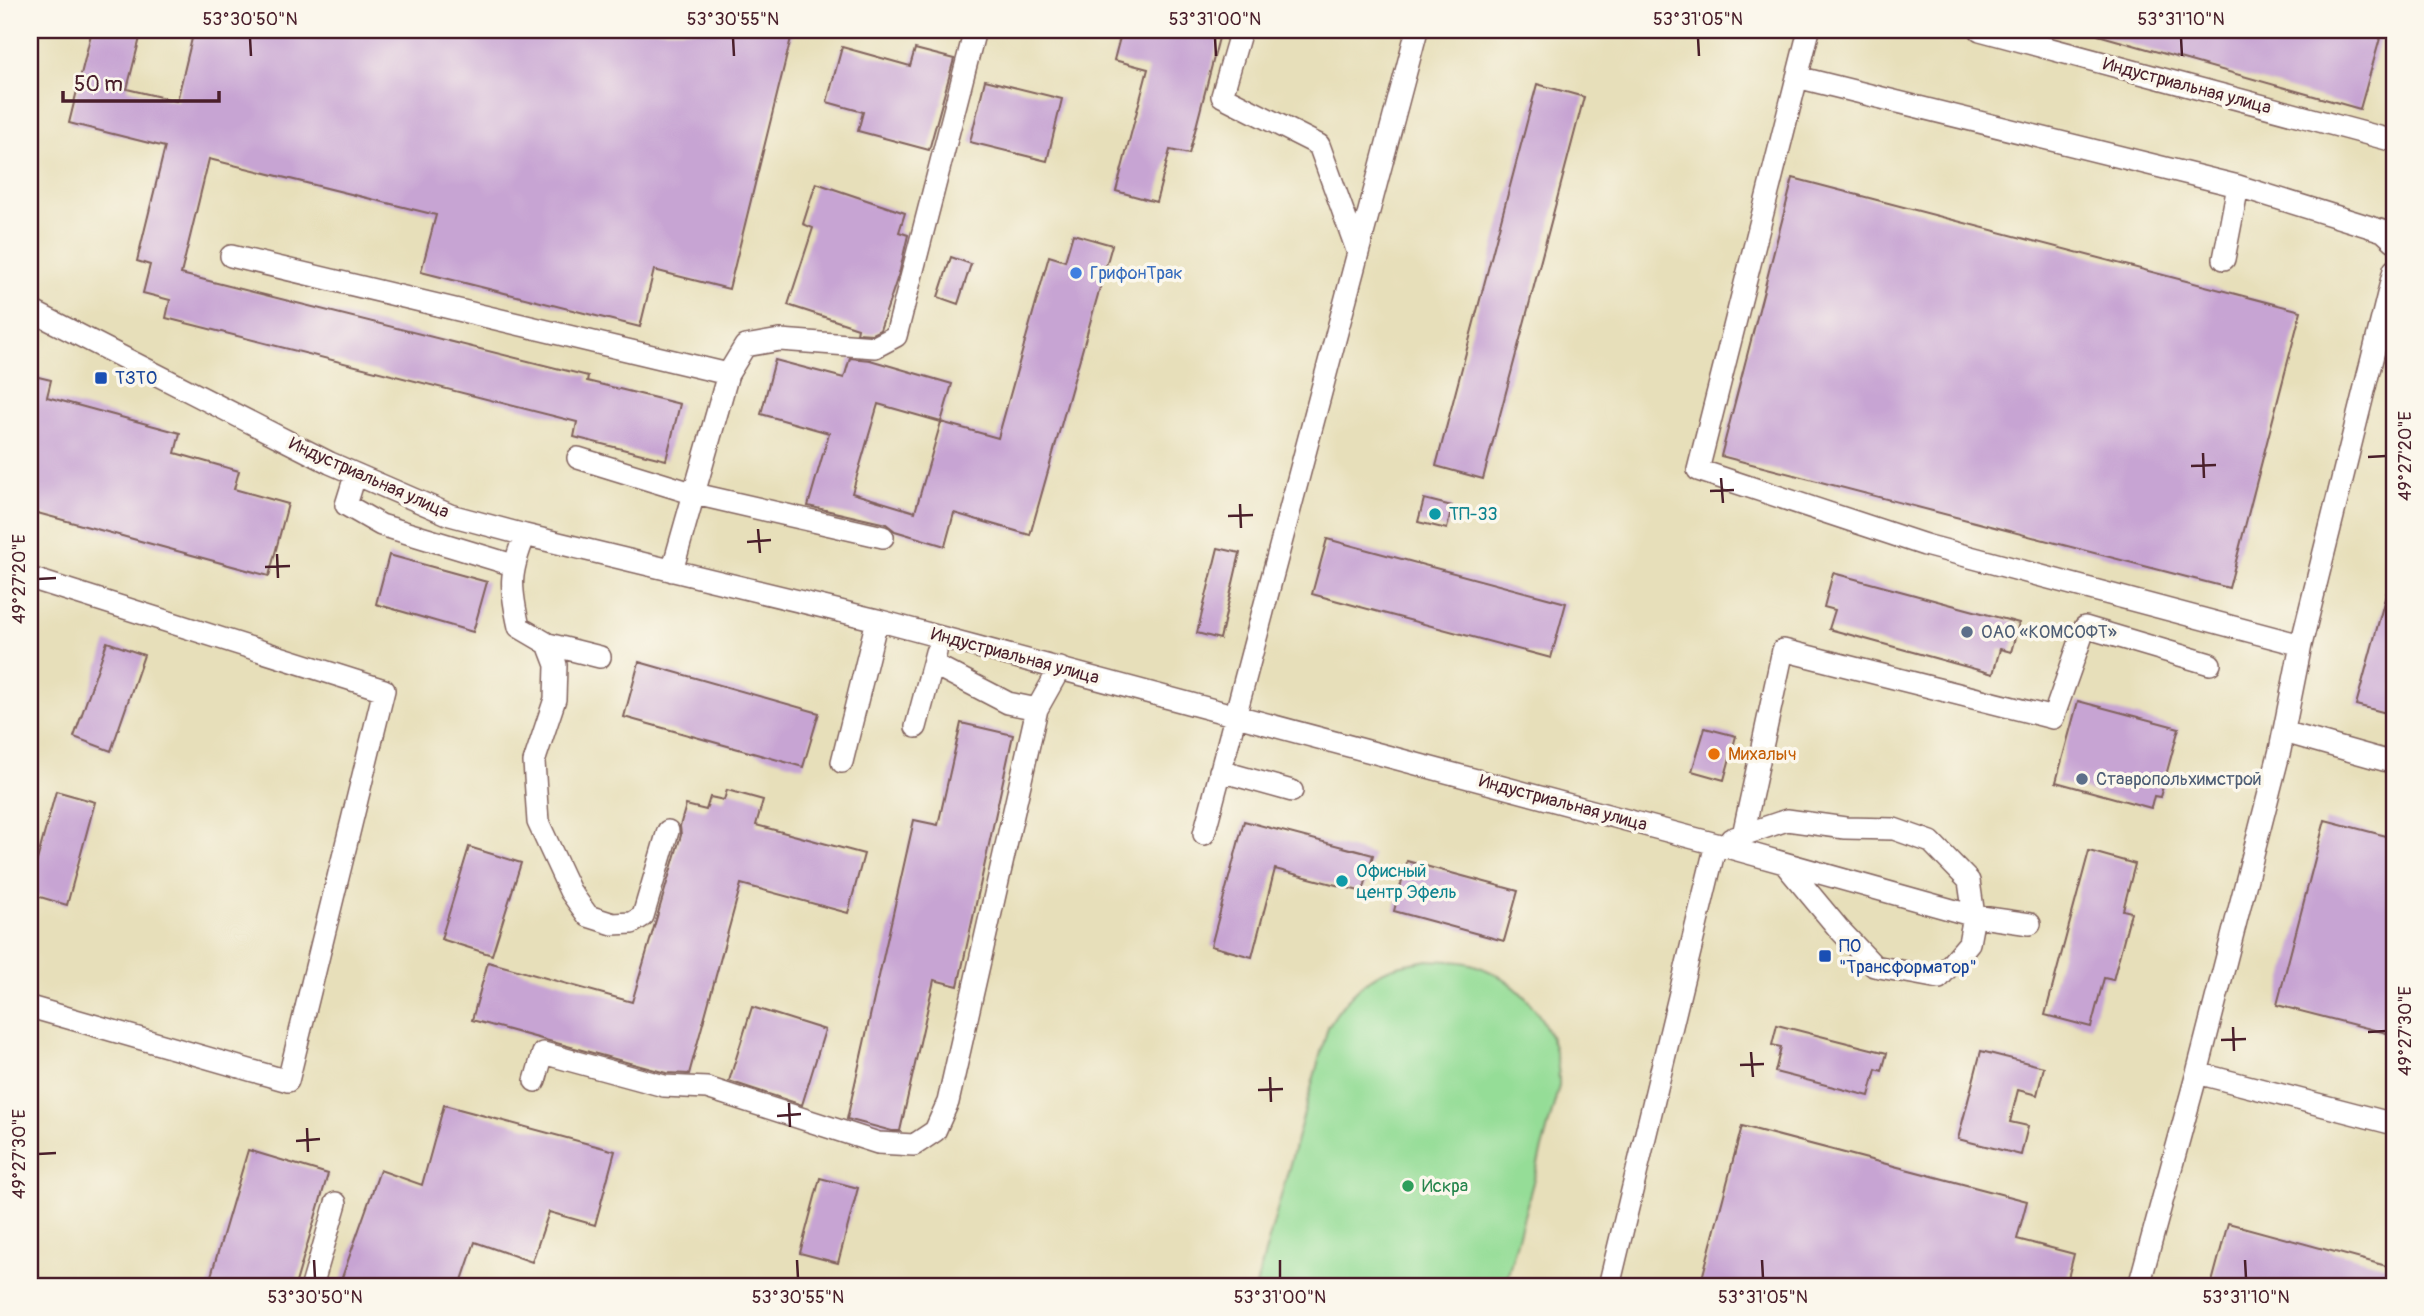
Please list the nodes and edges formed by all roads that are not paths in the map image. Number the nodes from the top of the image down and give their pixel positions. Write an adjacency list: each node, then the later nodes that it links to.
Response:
1 (975, 30): 15 (street)
2 (1241, 30): 10 (street)
3 (1417, 30): 10 (street)
4 (1809, 30): 6 (street)
5 (1980, 30): 7 (street, Индустриальная улица)
6 (1797, 76): 8 (street); 27 (street)
7 (2394, 141)
8 (2238, 187): 9 (street); 12 (street)
9 (2394, 241)
10 (1358, 254): 33 (street)
11 (231, 256): 15 (street)
12 (2224, 260)
13 (2394, 270): 27 (street)
14 (30, 310): 17 (street, Индустриальная улица)
15 (728, 374): 18 (street)
16 (578, 458): 18 (street)
17 (355, 476): 19 (street, Индустриальная улица); 21 (street)
18 (695, 494): 20 (street); 22 (street)
19 (525, 535): 21 (street); 22 (street, Индустриальная улица)
20 (883, 537)
21 (513, 565): 26 (street)
22 (673, 571): 24 (street, Индустриальная улица)
23 (30, 578): 47 (street)
24 (877, 620): 25 (street, Индустриальная улица); 36 (street)
25 (941, 637): 30 (street); 31 (street, Индустриальная улица)
26 (548, 644): 28 (street); 40 (street)
27 (2301, 645): 35 (street)
28 (600, 657)
29 (2210, 663): 42 (street)
30 (933, 664): 32 (street); 34 (street)
31 (1060, 668): 32 (street); 33 (street, Индустриальная улица)
32 (1037, 709): 49 (street)
33 (1235, 715): 38 (street); 43 (street, Индустриальная улица)
34 (916, 727)
35 (2284, 732): 37 (street); 48 (street)
36 (842, 762)
37 (2394, 763)
38 (1220, 771): 39 (street); 41 (street)
39 (1292, 791)
40 (668, 831)
41 (1204, 834)
42 (1743, 835): 43 (street); 45 (street)
43 (1716, 844): 44 (street, Индустриальная улица); 53 (street)
44 (1784, 863): 45 (street, Индустриальная улица); 45 (street)
45 (1974, 916): 46 (street, Индустриальная улица)
46 (2030, 925)
47 (30, 1007)
48 (2197, 1073): 50 (street); 54 (street)
49 (535, 1081)
50 (2394, 1124)
51 (336, 1203): 52 (street)
52 (312, 1286)
53 (1609, 1286)
54 (2139, 1286)

